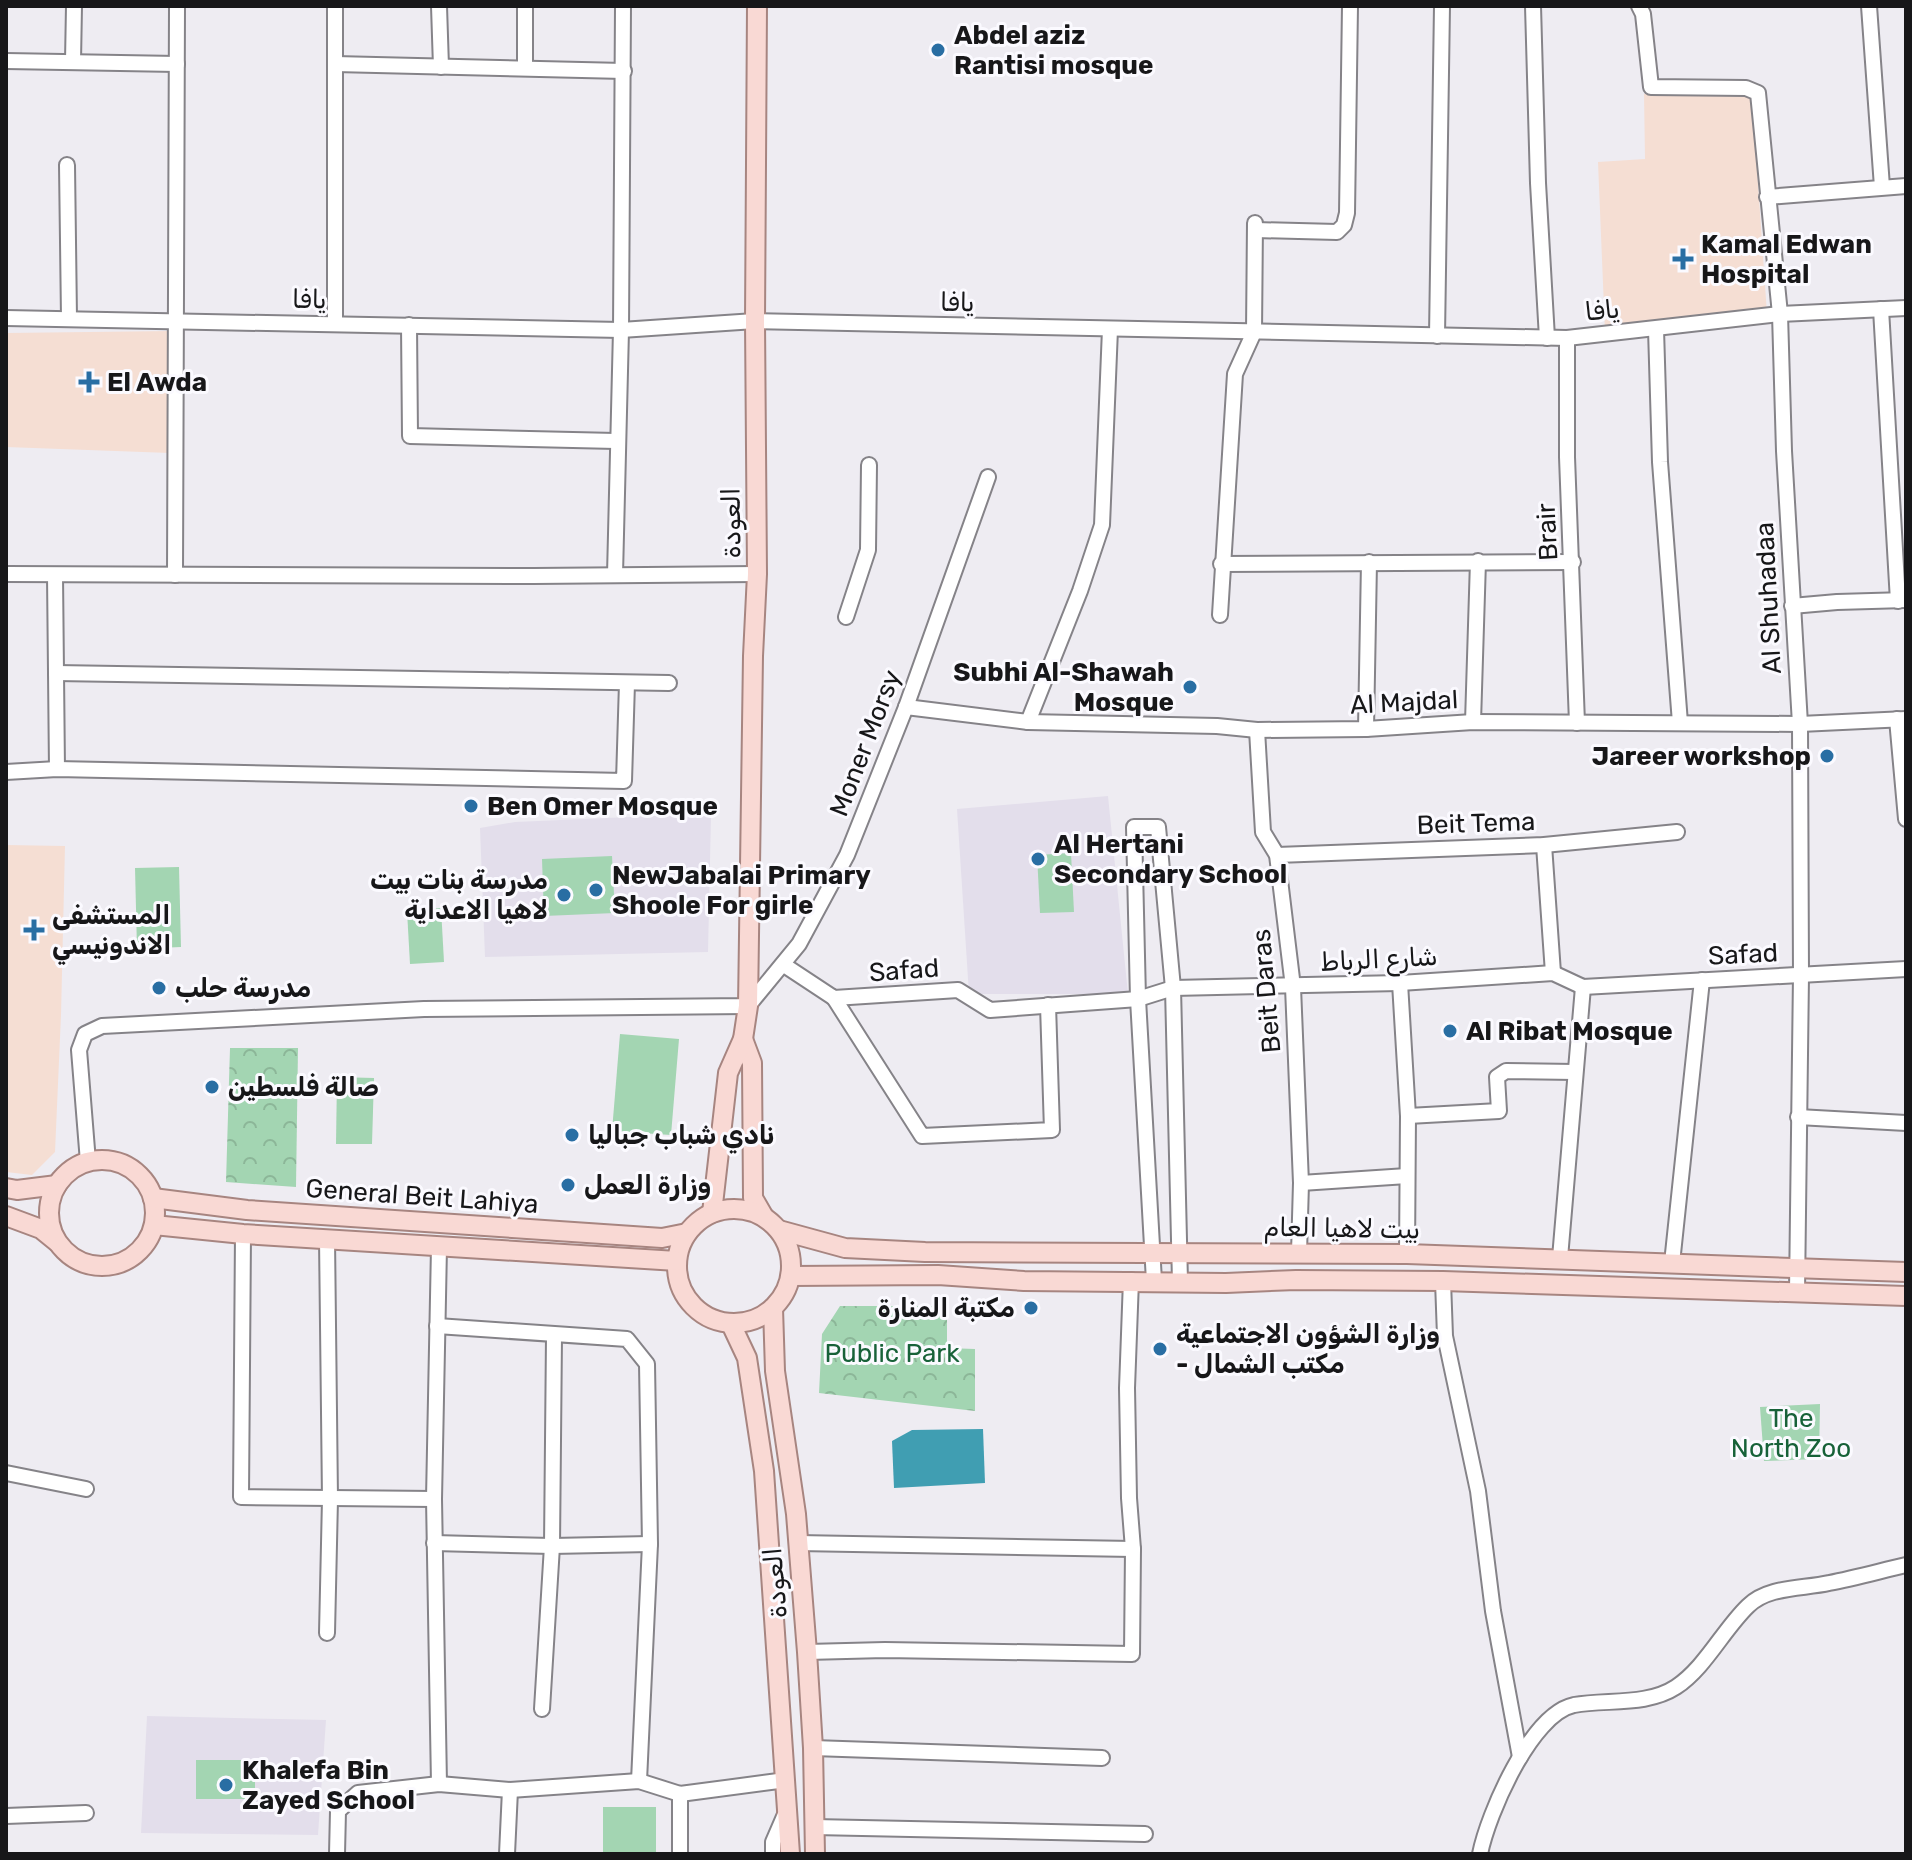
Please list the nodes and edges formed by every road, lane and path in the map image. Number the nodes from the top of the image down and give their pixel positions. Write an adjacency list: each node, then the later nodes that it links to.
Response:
1 (74, 6): 14 (street)
2 (177, 6): 15 (street)
3 (335, 6): 16 (street)
4 (439, 6): 17 (street)
5 (525, 6): 18 (street)
6 (623, 6): 19 (street)
7 (757, 6): 30 (main road, العودة)
8 (1350, 6): 36 (street)
9 (1442, 6): 37 (street)
10 (1533, 6): 38 (street)
11 (1639, 6): 23 (street, Al Shuhadaa)
12 (1869, 6): 22 (street)
13 (6, 61): 14 (street)
14 (73, 61): 15 (street)
15 (177, 64): 29 (street)
16 (335, 64): 17 (street); 31 (street)
17 (441, 67): 18 (street)
18 (525, 68): 19 (street)
19 (624, 71): 35 (street)
20 (67, 165): 28 (street)
21 (1906, 186): 22 (street)
22 (1882, 187): 23 (street)
23 (1767, 197): 26 (street, Al Shuhadaa)
24 (1906, 308): 25 (street, يافا)
25 (1881, 309): 26 (street, يافا); 40 (street)
26 (1780, 314): 34 (street, يافا); 55 (street, Al Shuhadaa)
27 (6, 318): 28 (street, يافا)
28 (69, 318): 29 (street, يافا)
29 (176, 321): 31 (street, يافا); 52 (street)
30 (755, 321): 33 (street, يافا); 35 (street, يافا); 50 (main road, العودة)
31 (335, 323): 32 (street, يافا)
32 (409, 325): 35 (street, يافا); 42 (street)
33 (1110, 329): 36 (street, يافا); 63 (street)
34 (1656, 329): 39 (street, يافا); 66 (street)
35 (621, 330): 42 (street)
36 (1254, 332): 37 (street, يافا); 48 (street)
37 (1437, 336): 38 (street, يافا)
38 (1547, 338): 39 (street, يافا)
39 (1567, 338): 47 (street, Brair)
40 (1889, 428): 41 (street); 54 (street)
41 (1906, 428)
42 (616, 441): 53 (street)
43 (869, 465): 57 (street)
44 (988, 477): 61 (street, Moner Morsy)
45 (1478, 561): 46 (street); 47 (street); 64 (street)
46 (1369, 562): 48 (street); 68 (street)
47 (1573, 562): 65 (street, Brair)
48 (1221, 564): 56 (street)
49 (6, 574): 51 (street)
50 (757, 574): 53 (street); 88 (main road, العودة)
51 (55, 575): 52 (street); 58 (street)
52 (175, 575): 53 (street)
53 (615, 575)
54 (1902, 600): 55 (street)
55 (1792, 606): 67 (street, Al Shuhadaa)
56 (1220, 615)
57 (846, 617)
58 (56, 673): 59 (street); 70 (street)
59 (627, 683): 60 (street); 70 (street)
60 (669, 683)
61 (906, 707): 63 (street, Al Majdal); 76 (street, Moner Morsy)
62 (1902, 719): 67 (street, Al Majdal); 72 (street)
63 (1028, 722): 69 (street, Al Majdal)
64 (1473, 722): 65 (street, Al Majdal); 68 (street, Al Majdal)
65 (1577, 723): 66 (street, Al Majdal)
66 (1680, 723): 67 (street, Al Majdal)
67 (1800, 724): 79 (street, Al Shuhadaa)
68 (1366, 729): 69 (street, Al Majdal)
69 (1257, 730): 75 (street, Beit Daras)
70 (57, 769): 71 (street)
71 (6, 772)
72 (1906, 819)
73 (1677, 832): 74 (street, Beit Tema)
74 (1544, 845): 75 (street, Beit Tema); 78 (street)
75 (1277, 855): 82 (street, Beit Daras)
76 (784, 965): 85 (street, Safad); 88 (street, Moner Morsy)
77 (1906, 969): 79 (street, Safad)
78 (1553, 973): 81 (street, شارع الرباط); 83 (street, شارع الرباط)
79 (1801, 975): 80 (street, Safad); 92 (street, Al Shuhadaa)
80 (1702, 980): 83 (street, Safad); 116 (street)
81 (1400, 983): 82 (street, شارع الرباط); 91 (street)
82 (1293, 987): 84 (street, شارع الرباط); 96 (street, Beit Daras)
83 (1583, 987): 90 (street)
84 (1173, 988): 86 (street, Safad); 86 (street); 110 (street)
85 (834, 998): 87 (street, Safad); 87 (street)
86 (1138, 999): 87 (street, Safad); 113 (street)
87 (1048, 1005)
88 (748, 1006): 89 (main road, العودة); 94 (street)
89 (743, 1039): 100 (main road, العودة); 102 (main road, العودة)
90 (1575, 1072): 91 (street); 114 (street)
91 (1408, 1116): 95 (street)
92 (1798, 1117): 93 (street); 117 (street, Al Shuhadaa)
93 (1906, 1123)
94 (88, 1162): 97 (main road); 99 (main road)
95 (1407, 1176): 96 (street); 112 (street)
96 (1301, 1183): 111 (street, Beit Daras)
97 (57, 1185): 98 (main road); 108 (main road)
98 (6, 1188)
99 (153, 1198): 103 (main road); 105 (main road, General Beit Lahiya)
100 (712, 1213): 102 (main road); 105 (main road)
101 (6, 1216): 108 (main road)
102 (764, 1217): 104 (main road)
103 (154, 1225): 106 (main road, General Beit Lahiya); 108 (main road)
104 (779, 1230): 113 (main road, بيت لاهيا العام); 119 (main road)
105 (687, 1233): 115 (main road)
106 (243, 1234): 107 (main road, General Beit Lahiya); 132 (street)
107 (327, 1238): 109 (main road, General Beit Lahiya); 132 (street)
108 (57, 1242)
109 (439, 1247): 115 (main road, General Beit Lahiya); 128 (street)
110 (1179, 1253): 111 (main road, بيت لاهيا العام); 113 (main road, بيت لاهيا العام); 123 (street)
111 (1299, 1253): 112 (main road, بيت لاهيا العام)
112 (1407, 1254): 114 (main road, بيت لاهيا العام)
113 (1153, 1255): 121 (street)
114 (1560, 1258): 116 (main road, بيت لاهيا العام)
115 (677, 1261): 127 (main road)
116 (1672, 1263): 117 (main road, بيت لاهيا العام)
117 (1796, 1269): 118 (main road, بيت لاهيا العام); 124 (street, Al Shuhadaa)
118 (1906, 1272)
119 (791, 1276): 120 (main road, بيت لاهيا العام); 126 (main road)
120 (1131, 1280): 121 (main road, بيت لاهيا العام); 138 (street)
121 (1154, 1281): 123 (main road, بيت لاهيا العام)
122 (1443, 1281): 123 (main road, بيت لاهيا العام); 124 (main road, بيت لاهيا العام); 144 (street)
123 (1180, 1282)
124 (1797, 1292): 125 (main road, بيت لاهيا العام)
125 (1906, 1296)
126 (773, 1308): 127 (main road); 135 (main road, العودة)
127 (731, 1324): 146 (main road, العودة)
128 (437, 1326): 129 (street); 133 (street)
129 (554, 1336): 136 (street); 137 (street)
130 (6, 1473): 131 (street)
131 (86, 1489)
132 (330, 1499): 133 (street); 140 (street)
133 (434, 1499): 134 (street)
134 (434, 1543): 137 (street); 148 (street)
135 (798, 1543): 138 (street); 141 (main road, العودة)
136 (650, 1544): 137 (street); 147 (street)
137 (552, 1546): 142 (street)
138 (1133, 1549): 141 (street)
139 (1906, 1565): 144 (street)
140 (327, 1633)
141 (807, 1652): 143 (main road, العودة)
142 (542, 1709)
143 (813, 1748): 145 (street); 154 (main road, العودة)
144 (1520, 1757): 162 (street)
145 (1102, 1758)
146 (786, 1780): 150 (street); 151 (main road, العودة)
147 (639, 1781): 149 (street); 150 (street)
148 (439, 1784): 149 (street); 156 (street)
149 (510, 1790): 157 (street)
150 (680, 1794): 158 (street)
151 (788, 1808): 159 (street); 160 (main road, العودة)
152 (86, 1813): 153 (street)
153 (6, 1816)
154 (814, 1827): 155 (street); 161 (main road, العودة)
155 (1145, 1834)
156 (337, 1854)
157 (507, 1854)
158 (680, 1854)
159 (773, 1854)
160 (790, 1854)
161 (815, 1854)
162 (1480, 1854)

